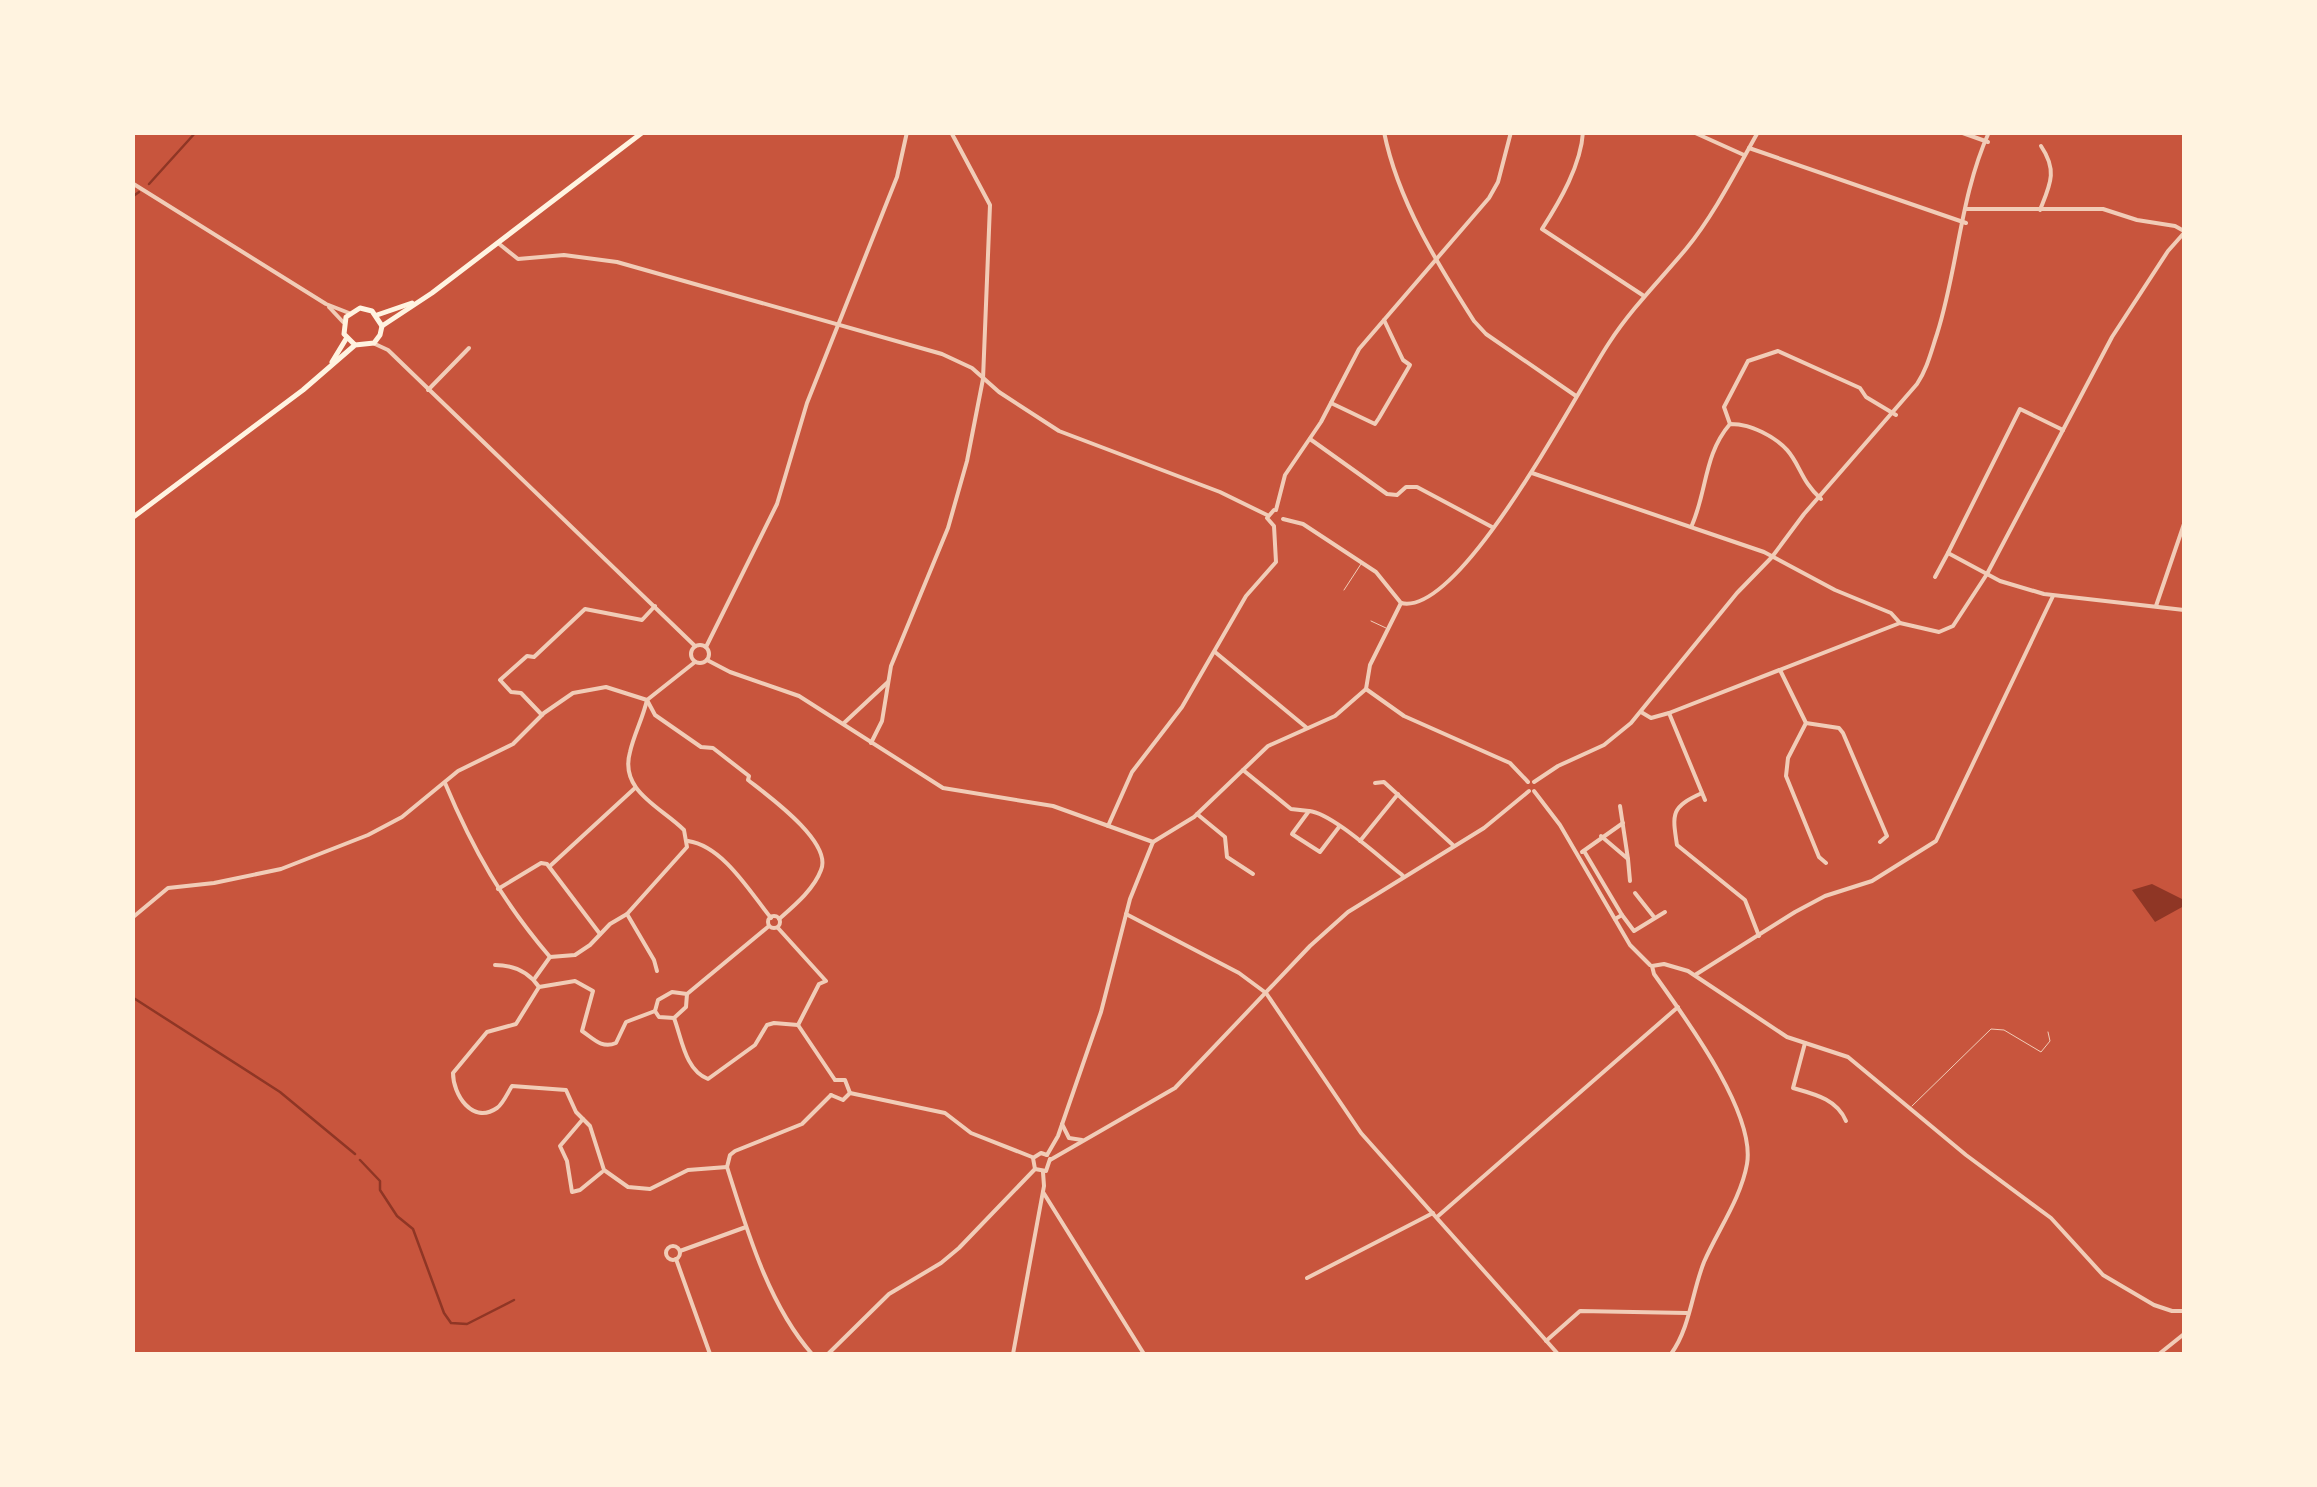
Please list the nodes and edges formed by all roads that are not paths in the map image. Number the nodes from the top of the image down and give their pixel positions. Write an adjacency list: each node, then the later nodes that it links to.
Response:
1 (643, 132): 20 (main road)
2 (907, 132): 29 (street)
3 (951, 132): 38 (street)
4 (1384, 132): 21 (street)
5 (1511, 132): 21 (street)
6 (1583, 132): 22 (street)
7 (1693, 132): 14 (street)
8 (1758, 132): 13 (street)
9 (1960, 132): 11 (street)
10 (1989, 132): 11 (street)
11 (1986, 142): 16 (street)
12 (2041, 146): 17 (street)
13 (1748, 148): 14 (street); 18 (street)
14 (1744, 155): 22 (street)
15 (132, 183): 24 (street)
16 (1966, 209): 17 (street); 18 (street)
17 (2040, 210): 19 (street)
18 (1964, 224): 42 (street)
19 (2184, 232): 44 (street)
20 (498, 243): 23 (main road); 29 (street)
21 (1438, 260): 27 (street); 40 (street)
22 (1644, 296): 40 (street)
23 (420, 301): 26 (main road); 30 (main road)
24 (326, 304): 25 (street); 28 (street)
25 (349, 313): 26 (main road); 28 (main road)
26 (377, 314): 30 (main road)
27 (1384, 320): 41 (street); 41 (street)
28 (344, 322): 32 (main road)
29 (838, 324): 38 (street); 71 (street)
30 (382, 326): 31 (main road)
31 (380, 335): 33 (main road); 36 (street)
32 (346, 338): 34 (main road); 37 (main road)
33 (374, 343): 34 (main road); 36 (street)
34 (355, 346): 37 (main road)
35 (469, 348): 39 (street)
36 (388, 350): 39 (street)
37 (328, 369): 50 (main road)
38 (983, 379): 49 (street); 76 (street)
39 (428, 390): 64 (street)
40 (1576, 396): 46 (street)
41 (1331, 403): 45 (street)
42 (1895, 414): 43 (street); 47 (street)
43 (1730, 424): 47 (street); 54 (street)
44 (2064, 430): 56 (street); 59 (street)
45 (1310, 438): 48 (street); 55 (street)
46 (1532, 474): 54 (street); 55 (street)
47 (1820, 498): 57 (street)
48 (1276, 510): 49 (street); 51 (street)
49 (1267, 515): 53 (street)
50 (132, 518)
51 (1283, 520): 53 (street); 58 (street)
52 (2184, 524): 65 (street)
53 (1274, 526): 72 (street)
54 (1692, 526): 57 (street)
55 (1494, 528): 63 (street)
56 (1948, 553): 59 (street); 60 (street)
57 (1772, 557): 68 (street); 79 (street)
58 (1362, 563): 61 (lane); 63 (street)
59 (1987, 574): 62 (street); 68 (street)
60 (1935, 577)
61 (1344, 590)
62 (2053, 596): 65 (street); 129 (street)
63 (1401, 602): 69 (street)
64 (655, 606): 70 (street); 81 (street)
65 (2156, 606): 66 (street)
66 (2184, 610)
67 (1371, 621): 69 (lane)
68 (1900, 623): 75 (street)
69 (1388, 629): 77 (street)
70 (695, 646): 71 (street); 74 (street)
71 (706, 647): 73 (street)
72 (1214, 651): 84 (street); 99 (street)
73 (707, 660): 74 (street); 83 (street)
74 (695, 662): 78 (street)
75 (1780, 670): 80 (street); 82 (street)
76 (888, 682): 83 (street); 85 (street)
77 (1366, 689): 84 (street); 87 (street)
78 (646, 700): 81 (street); 90 (street); 123 (street)
79 (1640, 712): 80 (street); 87 (street)
80 (1669, 713): 92 (street)
81 (542, 715): 88 (street)
82 (1806, 723): 105 (street); 110 (street)
83 (842, 724): 85 (street)
84 (1308, 728): 86 (street)
85 (871, 743): 99 (street)
86 (1242, 770): 96 (street); 97 (street)
87 (1531, 782): 91 (street)
88 (445, 783): 115 (street); 121 (street)
89 (1375, 783): 93 (street)
90 (635, 788): 102 (street); 111 (street)
91 (1532, 791): 106 (street); 108 (street)
92 (1702, 793): 94 (street); 129 (street)
93 (1398, 794): 104 (street); 106 (street)
94 (1705, 800)
95 (1620, 806): 98 (street)
96 (1309, 811): 100 (street); 100 (street)
97 (1198, 814): 103 (street); 112 (street)
98 (1623, 823): 101 (street); 109 (street)
99 (1108, 826): 103 (street)
100 (1339, 827): 104 (street)
101 (1602, 836): 107 (street); 109 (street)
102 (688, 841): 118 (street); 122 (street)
103 (1153, 842): 119 (street)
104 (1360, 842): 113 (street)
105 (1880, 842)
106 (1454, 846): 113 (street)
107 (1584, 850): 108 (street); 120 (street)
108 (1578, 854): 125 (street)
109 (1628, 859): 114 (street)
110 (1826, 862)
111 (549, 867): 115 (street); 128 (street)
112 (1252, 874)
113 (1403, 876): 137 (street)
114 (1630, 881)
115 (497, 889): 130 (street)
116 (1635, 893): 124 (street)
117 (1665, 912): 124 (street)
118 (627, 914): 128 (street); 133 (street)
119 (1126, 914): 137 (street); 150 (street)
120 (1622, 915): 124 (street); 125 (street)
121 (132, 918)
122 (770, 918): 123 (street); 126 (street)
123 (779, 918): 127 (street)
124 (1654, 918)
125 (1615, 919): 132 (street)
126 (769, 926): 127 (street); 138 (street)
127 (778, 928): 142 (street)
128 (600, 934): 130 (street)
129 (1759, 936): 134 (street)
130 (550, 957): 135 (street)
131 (495, 965): 135 (street)
132 (1652, 966): 134 (street); 139 (street)
133 (657, 971)
134 (1696, 975): 144 (street)
135 (534, 979): 136 (street)
136 (540, 987): 140 (street); 148 (street)
137 (1266, 993): 151 (street); 159 (street)
138 (687, 994): 140 (street); 141 (street)
139 (1678, 1007): 159 (street); 165 (street)
140 (655, 1011): 141 (street)
141 (674, 1018): 142 (street)
142 (798, 1025): 145 (street)
143 (2048, 1032): 147 (lane)
144 (1805, 1043): 147 (street); 149 (street)
145 (831, 1087): 146 (street); 146 (street); 154 (street)
146 (850, 1093): 153 (street)
147 (1910, 1108): 164 (street)
148 (583, 1119): 156 (street); 156 (street)
149 (1846, 1121)
150 (1062, 1124): 151 (street); 152 (street)
151 (1082, 1140): 152 (street)
152 (1048, 1157): 153 (street); 157 (street)
153 (1033, 1158): 155 (street)
154 (727, 1167): 156 (street); 160 (street)
155 (1034, 1169): 157 (street); 170 (street)
156 (604, 1170)
157 (1043, 1172): 158 (street)
158 (1043, 1192): 171 (street); 172 (street)
159 (1435, 1215): 163 (street); 167 (street)
160 (748, 1227): 161 (street); 169 (street)
161 (680, 1251): 162 (street); 162 (street)
162 (676, 1260): 168 (street)
163 (1307, 1278)
164 (2184, 1310)
165 (1687, 1312): 167 (street); 174 (street)
166 (2184, 1334): 175 (street)
167 (1546, 1341): 173 (street)
168 (710, 1354)
169 (812, 1354)
170 (828, 1354)
171 (1013, 1354)
172 (1144, 1354)
173 (1558, 1354)
174 (1670, 1354)
175 (2158, 1354)

